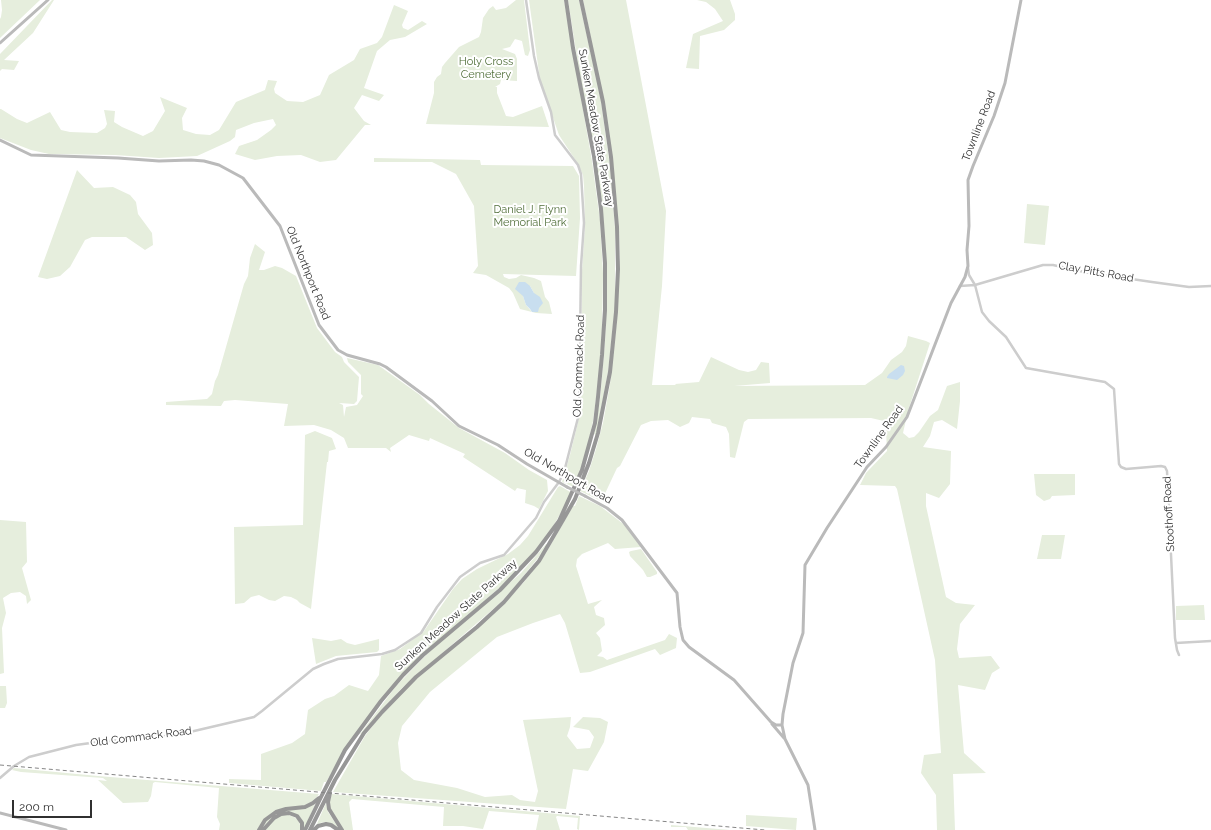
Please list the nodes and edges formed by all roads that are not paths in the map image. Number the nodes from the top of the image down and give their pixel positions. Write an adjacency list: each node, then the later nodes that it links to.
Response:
1 (48, 0): 6 (main road)
2 (526, 0): 12 (street, Old Commack Road)
3 (566, 0): 21 (highway, Sunken Meadow State Parkway)
4 (580, 0): 20 (highway, Sunken Meadow State Parkway)
5 (1021, 0): 8 (main road, Townline Road)
6 (0, 43)
7 (0, 140): 12 (main road, Old Northport Road)
8 (968, 266): 9 (street, Stoothoff Road); 10 (main road, Townline Road)
9 (975, 285): 10 (street, Clay Pitts Road); 11 (street, Clay Pitts Road); 14 (street, Stoothoff Road)
10 (960, 286): 17 (main road, Townline Road)
11 (1211, 286)
12 (559, 482): 16 (main road, Old Northport Road, bridge); 19 (street, Old Commack Road)
13 (1211, 641): 14 (street)
14 (1176, 643): 15 (street, Stoothoff Road)
15 (1179, 655)
16 (771, 722): 17 (main road); 18 (main road, Old Northport Road)
17 (782, 725): 18 (main road, Townline Road)
18 (785, 739): 31 (main road, Townline Road)
19 (0, 778)
20 (335, 780): 27 (highway, Sunken Meadow State Parkway); 30 (highway)
21 (321, 797): 24 (highway); 26 (highway, Sunken Meadow State Parkway)
22 (0, 813): 23 (main road)
23 (66, 830)
24 (259, 830)
25 (263, 830): 26 (highway)
26 (304, 830)
27 (310, 830)
28 (314, 830): 29 (highway)
29 (338, 830)
30 (342, 830)
31 (815, 830)

